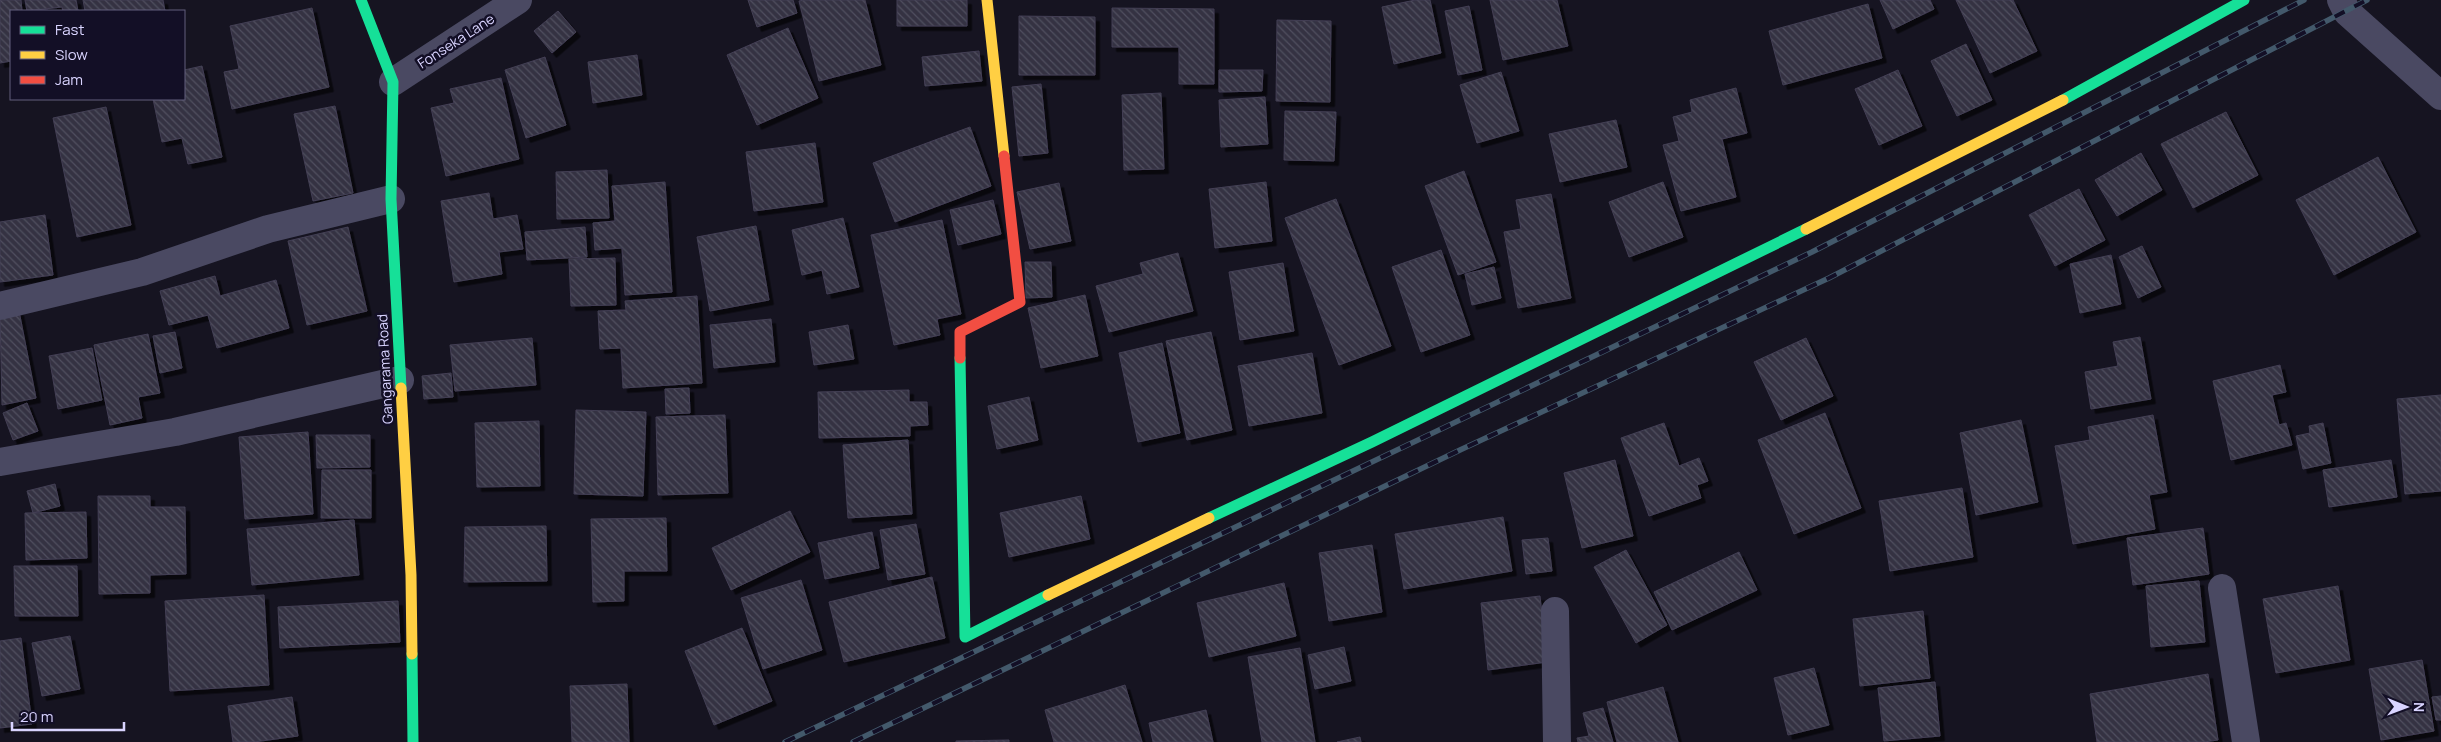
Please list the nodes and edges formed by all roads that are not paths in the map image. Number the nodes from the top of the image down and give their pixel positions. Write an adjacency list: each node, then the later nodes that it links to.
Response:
1 (361, 0): 6 (street, Gangarama Road)
2 (518, 0): 6 (street, Fonseka Lane)
3 (987, 0): 4 (street)
4 (2244, 0)
5 (2341, 0): 7 (street)
6 (393, 82): 8 (street, Gangarama Road)
7 (2441, 96)
8 (391, 199): 9 (street); 10 (street, Gangarama Road)
9 (0, 306)
10 (400, 380): 11 (street); 14 (street, Gangarama Road)
11 (0, 462)
12 (2222, 588): 16 (street)
13 (1555, 611): 15 (street)
14 (413, 742)
15 (1557, 742)
16 (2246, 742)

